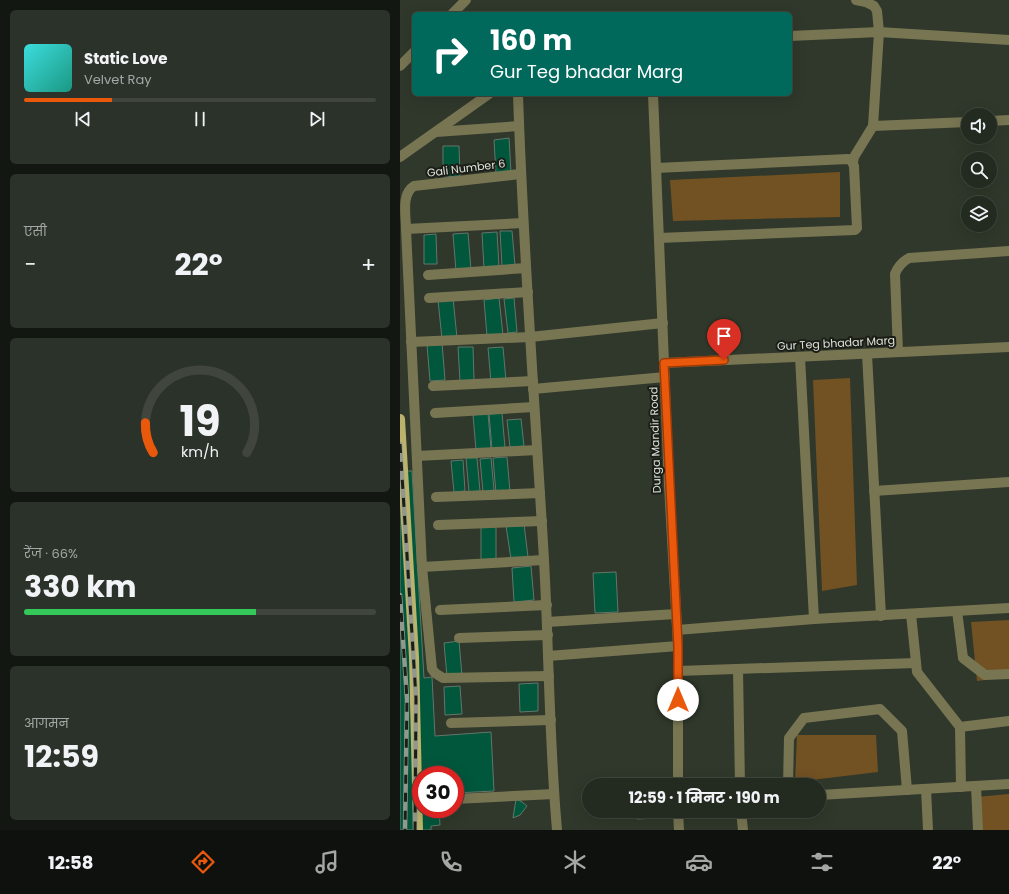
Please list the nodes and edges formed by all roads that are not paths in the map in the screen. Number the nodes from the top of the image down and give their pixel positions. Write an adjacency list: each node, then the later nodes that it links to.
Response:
1 (466, 0): 3 (street)
2 (863, 1): 4 (street)
3 (454, 12)
4 (879, 32): 5 (street); 6 (street); 16 (street)
5 (792, 36)
6 (1009, 40)
7 (412, 54): 8 (street)
8 (400, 66)
9 (486, 96): 17 (street)
10 (518, 96): 15 (street)
11 (653, 96): 20 (street, Durga Mandir Road)
12 (1009, 120): 13 (street)
13 (997, 121)
14 (961, 122): 16 (street)
15 (519, 126): 17 (street); 21 (street)
16 (873, 126): 19 (street)
17 (436, 132): 18 (street)
18 (400, 157)
19 (853, 162): 20 (street); 24 (street)
20 (656, 168): 24 (street, Durga Mandir Road)
21 (520, 174): 22 (street); 23 (street, Gali Number 6)
22 (523, 223): 23 (street); 26 (street)
23 (406, 229): 32 (street)
24 (659, 238): 30 (street, Durga Mandir Road)
25 (1009, 251): 34 (street)
26 (526, 268): 27 (street); 28 (street)
27 (428, 275)
28 (528, 292): 29 (street); 31 (street)
29 (429, 298)
30 (662, 323): 31 (street); 37 (street, Durga Mandir Road)
31 (530, 337): 32 (street); 39 (street)
32 (411, 342): 45 (street)
33 (1009, 347): 34 (street, Gur Teg bhadar Marg)
34 (898, 352): 35 (street, Gur Teg bhadar Marg)
35 (867, 354): 36 (street, Gur Teg bhadar Marg); 47 (street)
36 (800, 357): 37 (street, Gur Teg bhadar Marg); 61 (street)
37 (664, 363): 38 (street, Durga Mandir Road)
38 (665, 377): 39 (street); 58 (street, Durga Mandir Road)
39 (533, 385): 40 (street); 41 (street)
40 (433, 386)
41 (534, 407): 42 (street); 44 (street)
42 (435, 414)
43 (400, 418): 77 (main road)
44 (537, 450): 45 (street); 48 (street)
45 (417, 456): 53 (street)
46 (1009, 482): 47 (street)
47 (874, 491): 60 (street)
48 (540, 493): 49 (street); 50 (street)
49 (436, 497)
50 (542, 521): 51 (street); 52 (street)
51 (438, 525)
52 (544, 560): 53 (street); 54 (street)
53 (422, 567): 72 (street)
54 (547, 605): 56 (street); 62 (street)
55 (1009, 608): 57 (street)
56 (440, 610)
57 (957, 611): 59 (street); 71 (street)
58 (676, 614): 62 (street); 63 (street, Durga Mandir Road)
59 (911, 614): 60 (street); 68 (street)
60 (881, 616): 61 (street)
61 (814, 619): 63 (street)
62 (548, 622): 64 (street)
63 (677, 630): 66 (street, Durga Mandir Road)
64 (548, 635): 65 (street); 67 (street)
65 (459, 638)
66 (678, 646): 67 (street); 70 (street, Durga Mandir Road)
67 (548, 656): 72 (street)
68 (916, 663): 69 (street); 76 (street)
69 (738, 669): 70 (street); 79 (street)
70 (678, 671): 78 (street, Durga Mandir Road)
71 (1009, 674)
72 (549, 676): 73 (street)
73 (551, 720): 75 (street); 86 (street)
74 (1009, 722): 76 (street)
75 (451, 723)
76 (960, 727): 83 (street)
77 (418, 766)
78 (678, 778)
79 (740, 778)
80 (788, 778): 85 (street)
81 (1009, 784): 82 (street)
82 (976, 786): 83 (street); 97 (street)
83 (961, 787): 84 (street)
84 (926, 789): 85 (street); 96 (street)
85 (907, 790): 87 (street)
86 (554, 794): 88 (street); 93 (street)
87 (826, 795)
88 (464, 799)
89 (418, 818): 92 (main road)
90 (678, 818): 94 (street)
91 (742, 818): 95 (street)
92 (418, 830)
93 (557, 830)
94 (679, 830)
95 (743, 830)
96 (928, 830)
97 (978, 830)

